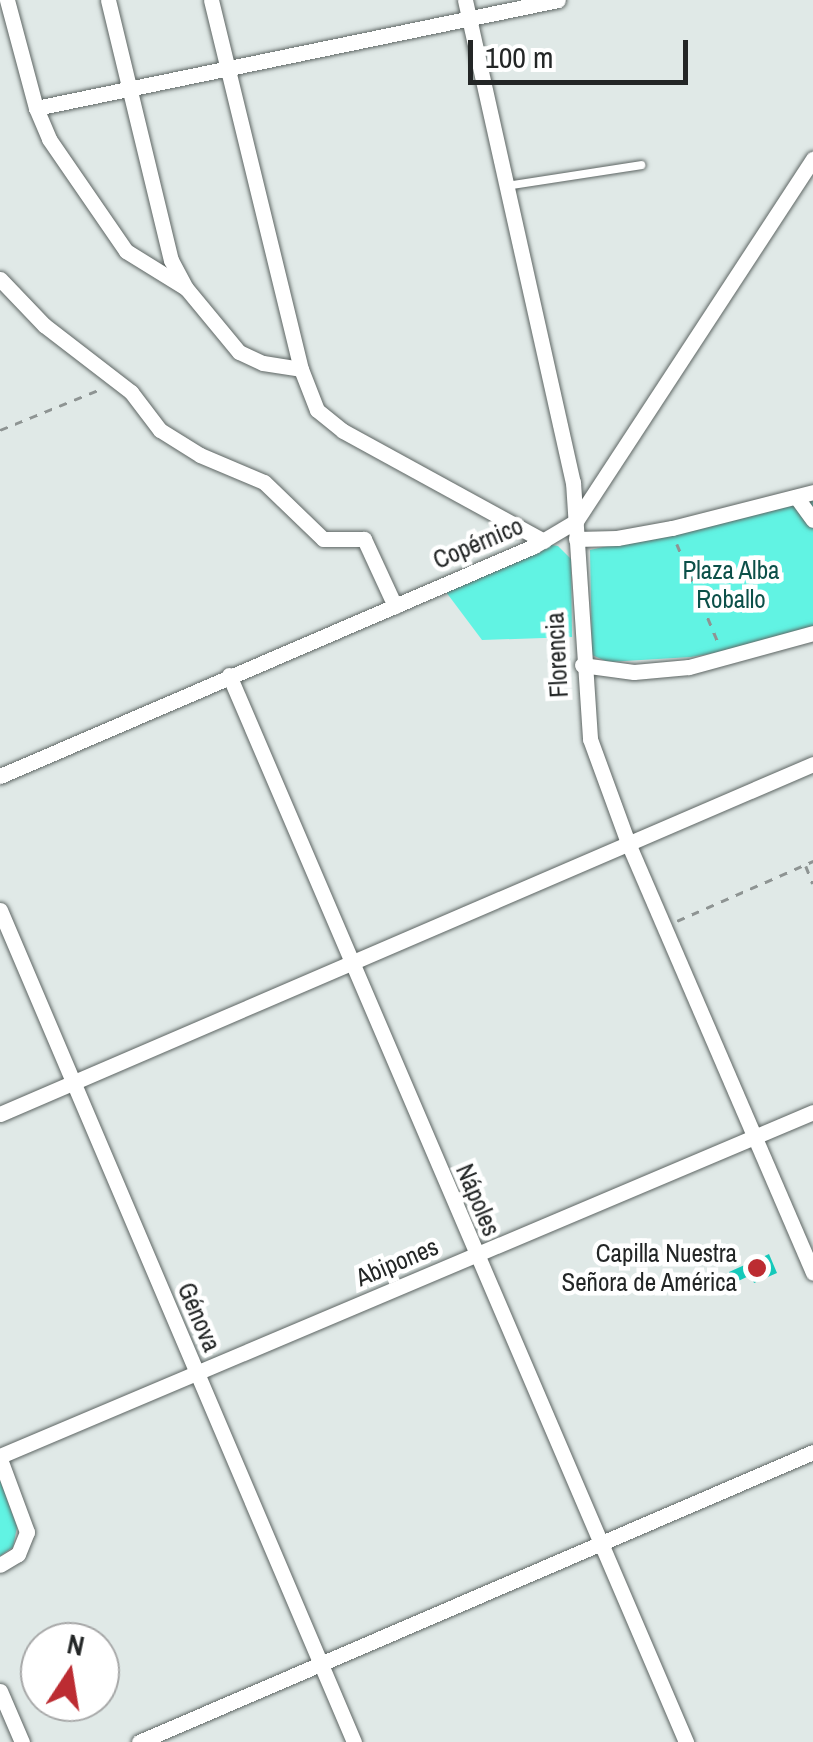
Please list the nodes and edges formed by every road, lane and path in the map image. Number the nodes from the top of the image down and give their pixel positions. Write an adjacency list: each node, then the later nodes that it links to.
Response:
1 (7, 0): 9 (street)
2 (108, 0): 8 (street)
3 (211, 0): 7 (street)
4 (465, 0): 6 (street, Florencia)
5 (558, 0): 6 (street)
6 (469, 18): 7 (street); 12 (street, Florencia)
7 (230, 68): 8 (street); 15 (street)
8 (130, 88): 9 (street); 14 (street)
9 (36, 108): 14 (street)
10 (813, 159): 21 (street, Copérnico)
11 (641, 165): 12 (lane)
12 (506, 186): 21 (street, Florencia)
13 (0, 279): 16 (street)
14 (186, 288): 15 (street)
15 (301, 369): 24 (street)
16 (118, 382): 17 (path); 25 (street)
17 (0, 430)
18 (813, 492): 19 (street)
19 (796, 498): 20 (street); 22 (street)
20 (813, 520)
21 (576, 521): 23 (street, Florencia); 24 (street, Copérnico)
22 (672, 528): 23 (street); 27 (path)
23 (576, 538): 28 (street, Florencia)
24 (544, 541): 25 (street, Copérnico)
25 (395, 606): 29 (street, Copérnico)
26 (813, 633): 27 (street)
27 (726, 660): 28 (street)
28 (582, 665): 32 (street, Florencia)
29 (229, 674): 31 (street, Copérnico); 38 (street, Nápoles)
30 (813, 764): 32 (street)
31 (0, 776)
32 (628, 842): 37 (street, Florencia); 38 (street)
33 (813, 861): 34 (path)
34 (805, 865): 35 (path); 37 (path)
35 (813, 884)
36 (0, 910): 39 (street, Génova)
37 (666, 926): 42 (street, Florencia)
38 (353, 964): 39 (street); 43 (street, Nápoles)
39 (72, 1082): 41 (street); 45 (street, Génova)
40 (813, 1112): 42 (street, Abipones)
41 (0, 1114)
42 (753, 1135): 43 (street, Abipones); 44 (street, Florencia)
43 (474, 1256): 45 (street, Abipones); 48 (street, Nápoles)
44 (813, 1273)
45 (196, 1374): 47 (street, Abipones); 50 (street, Génova)
46 (813, 1452): 48 (street)
47 (0, 1458): 49 (street)
48 (602, 1544): 50 (street); 55 (street, Nápoles)
49 (0, 1565)
50 (321, 1664): 53 (street); 54 (street, Génova)
51 (0, 1691): 52 (street)
52 (22, 1742)
53 (138, 1742)
54 (354, 1742)
55 (686, 1742)

